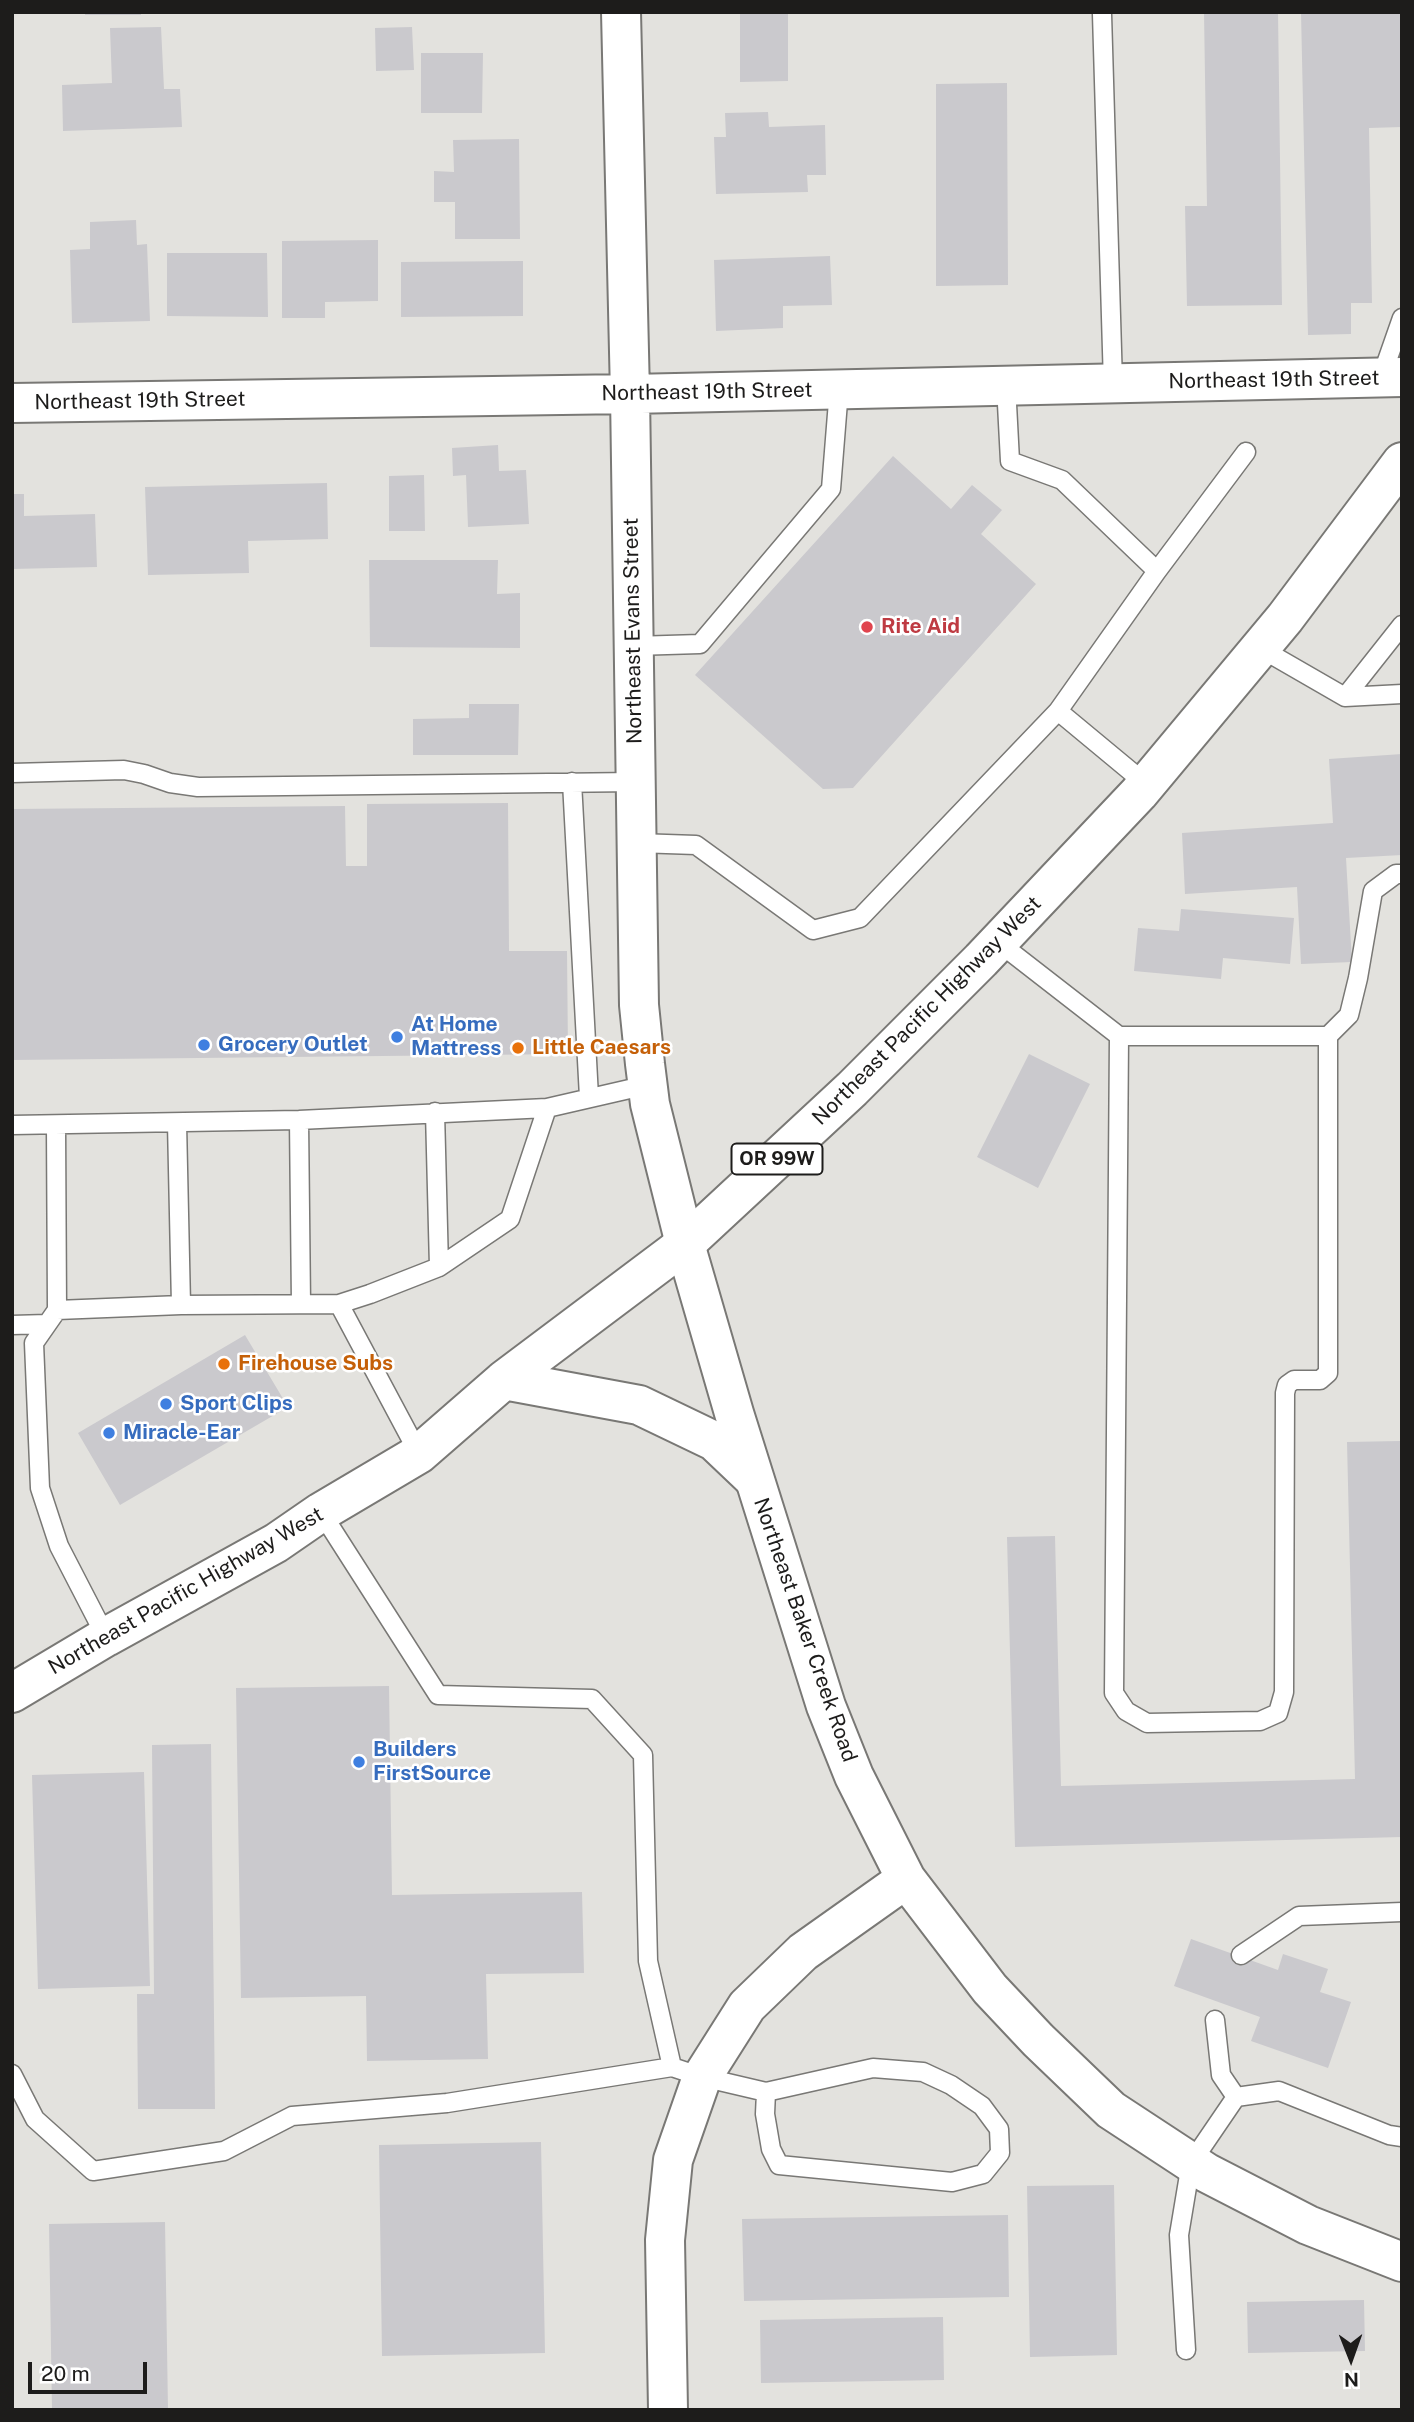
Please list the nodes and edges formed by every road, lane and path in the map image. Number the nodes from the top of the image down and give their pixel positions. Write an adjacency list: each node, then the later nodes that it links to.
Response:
1 (621, 12): 8 (main road, Northeast Evans Street)
2 (1102, 14): 5 (lane)
3 (1402, 318): 4 (lane)
4 (1392, 377): 5 (main road, Northeast 19th Street)
5 (1113, 384): 6 (main road, Northeast 19th Street)
6 (1006, 385): 7 (main road, Northeast 19th Street); 12 (lane)
7 (838, 389): 8 (main road, Northeast 19th Street); 14 (lane)
8 (630, 394): 9 (main road, Northeast 19th Street); 14 (main road, Northeast Evans Street)
9 (12, 403)
10 (1246, 452): 12 (lane)
11 (1402, 462): 15 (main road, Northeast Pacific Highway West / OR 99W)
12 (1157, 571): 18 (lane)
13 (1402, 625): 17 (lane)
14 (634, 646): 21 (main road, Northeast Evans Street)
15 (1260, 648): 17 (lane); 22 (main road, Northeast Pacific Highway West / OR 99W)
16 (1402, 694): 17 (lane)
17 (1345, 696)
18 (1058, 712): 22 (lane); 23 (lane)
19 (12, 773): 20 (lane)
20 (572, 782): 21 (lane); 29 (lane)
21 (636, 782): 23 (main road, Northeast Evans Street)
22 (1146, 784): 25 (main road, Northeast Pacific Highway West / OR 99W)
23 (637, 843): 28 (main road, Northeast Evans Street)
24 (1402, 874): 27 (lane)
25 (998, 942): 26 (lane); 36 (main road, Northeast Pacific Highway West / OR 99W)
26 (1119, 1036): 27 (lane); 27 (lane)
27 (1328, 1036)
28 (647, 1085): 29 (lane); 36 (main road, Northeast Evans Street)
29 (589, 1097): 30 (lane)
30 (547, 1108): 31 (lane); 37 (lane)
31 (435, 1112): 32 (lane); 37 (lane)
32 (299, 1120): 33 (lane); 38 (lane)
33 (177, 1123): 35 (lane); 40 (lane)
34 (12, 1125): 35 (lane)
35 (56, 1126): 41 (lane)
36 (685, 1244): 43 (main road, Northeast Pacific Highway West / OR 99W); 45 (main road, Northeast Baker Creek Road)
37 (439, 1267): 39 (lane)
38 (301, 1304): 39 (lane); 40 (lane)
39 (339, 1304): 44 (lane)
40 (181, 1305): 41 (lane)
41 (52, 1317): 42 (lane); 47 (lane)
42 (12, 1325)
43 (503, 1380): 44 (main road, Northeast Pacific Highway West / OR 99W); 45 (main road)
44 (419, 1454): 46 (main road, Northeast Pacific Highway West / OR 99W)
45 (754, 1479): 49 (main road, Northeast Baker Creek Road)
46 (321, 1512): 47 (main road, Northeast Pacific Highway West / OR 99W); 53 (lane)
47 (106, 1637): 48 (main road, Northeast Pacific Highway West / OR 99W)
48 (12, 1693)
49 (906, 1879): 53 (main road); 58 (main road, Northeast Baker Creek Road)
50 (1402, 1912): 51 (lane)
51 (1241, 1955)
52 (1216, 2020): 56 (lane)
53 (687, 2072): 54 (lane); 55 (lane); 61 (main road)
54 (12, 2074)
55 (766, 2092): 55 (lane)
56 (1236, 2097): 57 (lane); 58 (lane)
57 (1402, 2137)
58 (1191, 2163): 59 (main road, Northeast Baker Creek Road); 60 (lane)
59 (1402, 2262)
60 (1186, 2350)
61 (668, 2410)

